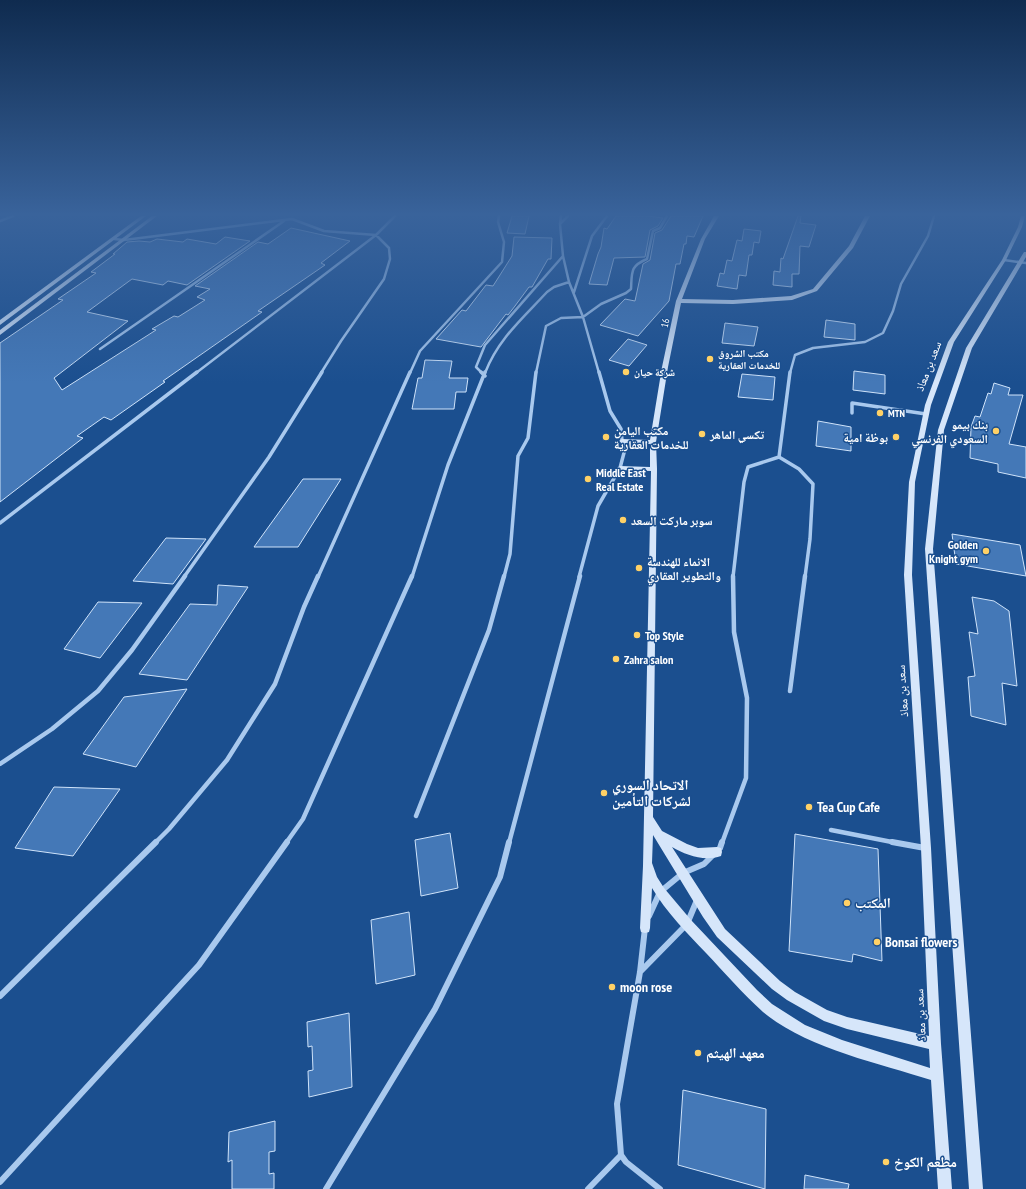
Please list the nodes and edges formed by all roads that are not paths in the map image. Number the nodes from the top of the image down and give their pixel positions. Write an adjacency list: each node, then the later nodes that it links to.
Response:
1 (70, 271): 20 (street)
2 (82, 271): 21 (street)
3 (212, 271): 22 (street)
4 (328, 271): 31 (street)
5 (387, 271): 33 (street)
6 (493, 271): 47 (street)
7 (550, 271): 23 (street)
8 (567, 271): 16 (street)
9 (581, 271): 17 (street)
10 (632, 271): 19 (street)
11 (690, 271): 18 (street, 16)
12 (830, 271): 18 (street)
13 (908, 271): 28 (street)
14 (997, 271): 25 (street, سعد بن معاذ)
15 (1019, 271): 56 (street)
16 (569, 282): 17 (street); 23 (street)
17 (574, 292): 19 (street)
18 (679, 301): 27 (street, 16)
19 (583, 317): 26 (street); 34 (street)
20 (0, 323)
21 (0, 333)
22 (100, 349)
23 (485, 376): 51 (street)
24 (852, 412): 25 (street)
25 (926, 414): 38 (street, سعد بن معاذ)
26 (622, 441): 27 (street); 29 (street)
27 (653, 442): 30 (street, 16)
28 (779, 457): 32 (street); 39 (street)
29 (620, 468): 30 (street); 52 (street)
30 (654, 469): 35 (street, 16)
31 (0, 523)
32 (790, 691)
33 (0, 764)
34 (416, 816)
35 (648, 818): 37 (street); 40 (street, 16)
36 (831, 830): 38 (street)
37 (657, 834): 39 (street); 41 (street)
38 (926, 848): 48 (street, سعد بن معاذ)
39 (717, 852): 41 (street)
40 (647, 863): 42 (street); 45 (street, 16)
41 (683, 873): 42 (street); 43 (street)
42 (660, 892): 44 (street); 45 (street)
43 (698, 897): 44 (street); 48 (street)
44 (687, 924): 46 (street); 49 (street)
45 (645, 928): 46 (street)
46 (640, 972): 50 (street)
47 (0, 996)
48 (935, 1044): 49 (street, سعد بن معاذ)
49 (938, 1076): 55 (street, سعد بن معاذ)
50 (621, 1155): 53 (street); 54 (street)
51 (0, 1182)
52 (326, 1189)
53 (588, 1189)
54 (660, 1189)
55 (945, 1189)
56 (976, 1189)

